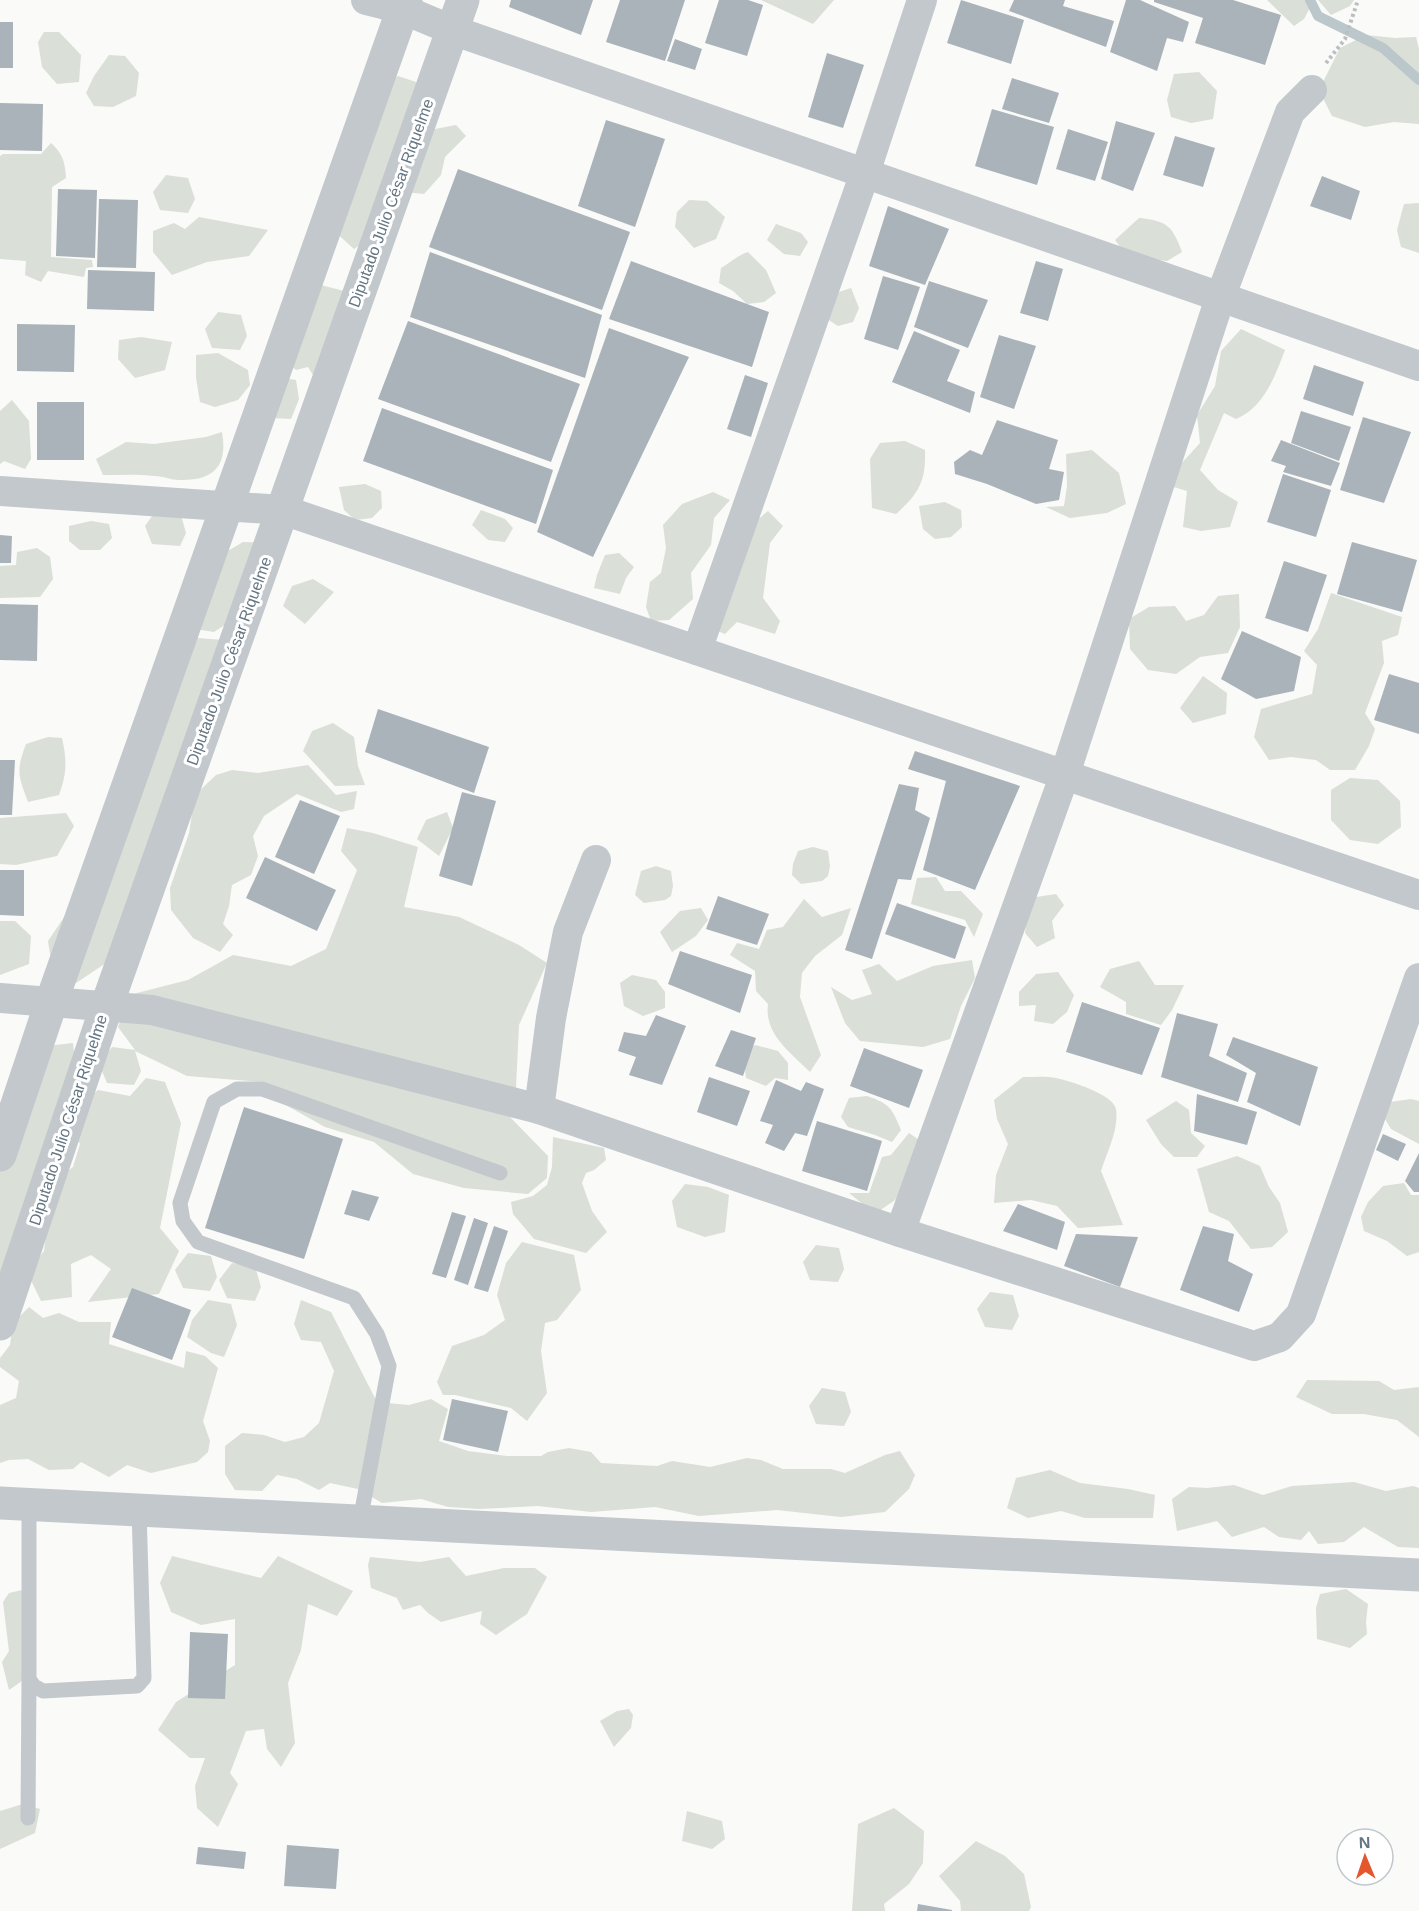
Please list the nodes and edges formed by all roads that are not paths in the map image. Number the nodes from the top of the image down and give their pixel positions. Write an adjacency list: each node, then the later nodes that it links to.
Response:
1 (366, 0): 4 (street)
2 (463, 0): 5 (street, Diputado Julio César Riquelme)
3 (922, 0): 7 (street)
4 (404, 4): 5 (street); 11 (street)
5 (452, 30): 7 (street); 12 (street, Diputado Julio César Riquelme)
6 (1312, 90): 8 (street)
7 (866, 173): 8 (street); 13 (street)
8 (1220, 298): 9 (street); 14 (street)
9 (1419, 366)
10 (0, 491): 11 (street)
11 (226, 507): 12 (street); 19 (street)
12 (282, 510): 13 (street); 20 (street, Diputado Julio César Riquelme)
13 (696, 650): 14 (street)
14 (1065, 774): 16 (street); 24 (street)
15 (596, 860): 21 (street)
16 (1419, 895)
17 (1419, 978): 24 (street)
18 (0, 998): 19 (street)
19 (51, 1003): 20 (street); 22 (street)
20 (107, 1005): 21 (street); 25 (street, Diputado Julio César Riquelme)
21 (539, 1109): 24 (street)
22 (0, 1155)
23 (500, 1173): 28 (lane)
24 (900, 1232)
25 (0, 1324)
26 (15, 1503): 27 (street); 30 (lane)
27 (140, 1510): 28 (street); 30 (lane)
28 (360, 1521): 29 (street)
29 (1419, 1575)
30 (29, 1679): 31 (lane)
31 (28, 1818)

